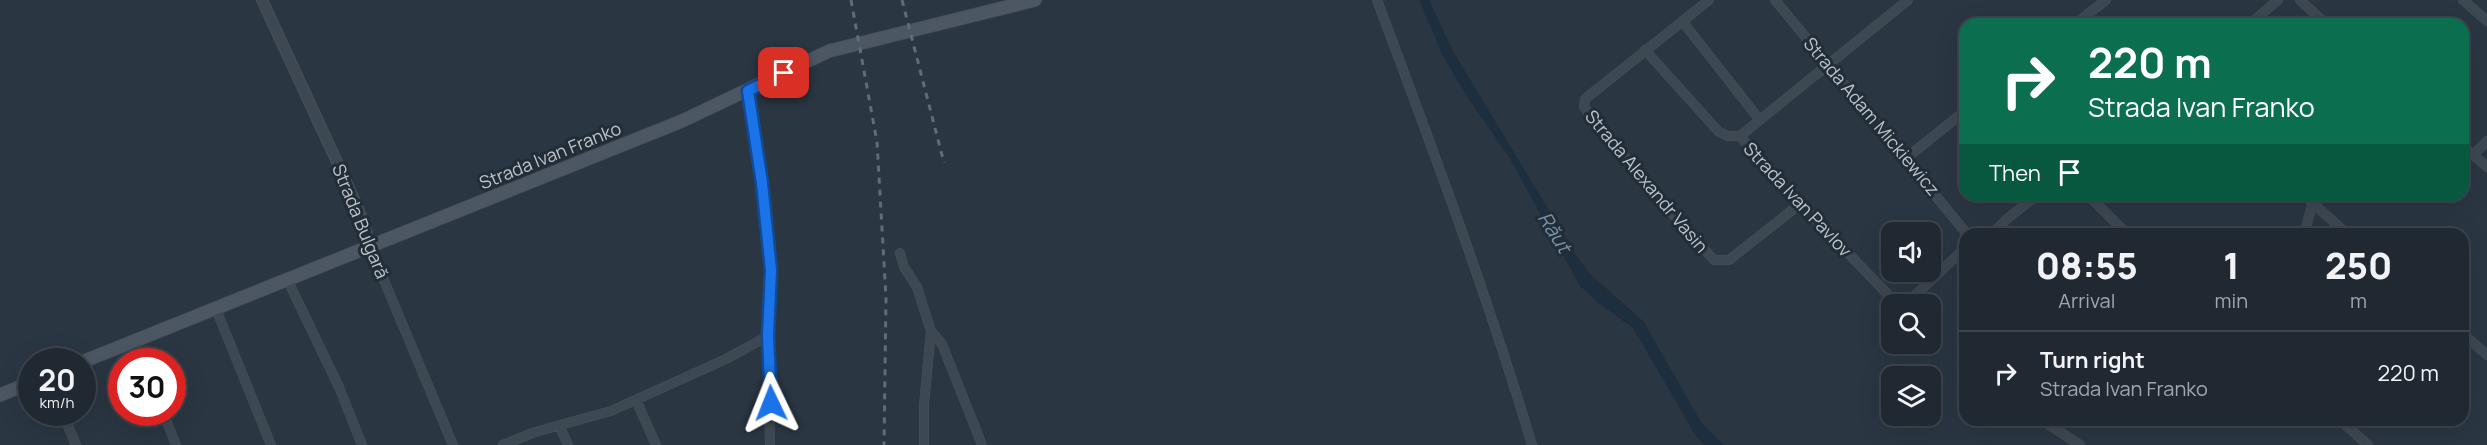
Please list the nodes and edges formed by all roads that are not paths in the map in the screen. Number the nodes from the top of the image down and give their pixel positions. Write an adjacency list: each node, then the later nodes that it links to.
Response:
1 (262, 0): 36 (street, Strada Bulgară)
2 (1035, 0): 18 (main road, Strada Ivan Franko)
3 (1377, 0): 70 (street)
4 (1709, 0): 14 (street)
5 (1775, 0): 17 (street, Strada Adam Mickiewicz)
6 (1908, 0): 17 (street)
7 (2106, 0): 11 (street)
8 (2278, 0): 12 (street)
9 (2300, 0): 13 (street)
10 (2463, 0): 15 (street)
11 (2083, 18)
12 (2257, 18)
13 (2320, 18)
14 (1682, 21): 16 (street); 20 (street, Strada Ivan Pavlov)
15 (2487, 21)
16 (1645, 50): 21 (street, Strada Ivan Pavlov); 30 (street, Strada Alexandr Vasin)
17 (1827, 64): 20 (street); 25 (street, Strada Adam Mickiewicz)
18 (748, 91): 36 (main road, Strada Ivan Franko); 44 (street)
19 (1959, 116): 25 (street)
20 (1759, 119): 21 (street)
21 (1740, 136): 30 (street, Strada Ivan Pavlov)
22 (2487, 141): 24 (street)
23 (2469, 151): 24 (street)
24 (2473, 155): 26 (street)
25 (1905, 159): 31 (street, Strada Adam Mickiewicz)
26 (2487, 167)
27 (2030, 201): 32 (street)
28 (2094, 201): 33 (street)
29 (2313, 202): 34 (street); 35 (street)
30 (1800, 204): 40 (street, Strada Ivan Pavlov)
31 (1962, 228)
32 (1998, 228)
33 (2121, 228)
34 (2306, 228)
35 (2341, 228)
36 (370, 247): 39 (main road, Strada Ivan Franko); 63 (street, Strada Bulgară)
37 (900, 254): 43 (street)
38 (1959, 254): 41 (street)
39 (288, 281): 42 (main road, Strada Ivan Franko); 62 (street)
40 (1887, 294)
41 (1917, 294)
42 (216, 309): 46 (main road, Strada Ivan Franko); 61 (street)
43 (931, 331): 68 (street); 69 (street)
44 (768, 336): 52 (street); 67 (street)
45 (2469, 339): 48 (street)
46 (135, 341): 47 (street); 49 (main road, Strada Ivan Franko)
47 (138, 348)
48 (2487, 355)
49 (96, 356)
50 (18, 388): 51 (main road)
51 (0, 395)
52 (636, 400): 57 (street); 66 (street)
53 (68, 426): 59 (street)
54 (169, 426): 60 (street)
55 (2051, 426): 71 (street)
56 (2346, 426): 58 (street)
57 (560, 427): 64 (street); 65 (street)
58 (2363, 444)
59 (76, 445)
60 (176, 445)
61 (271, 445)
62 (362, 445)
63 (453, 445)
64 (503, 445)
65 (568, 445)
66 (656, 445)
67 (770, 445)
68 (924, 445)
69 (982, 445)
70 (1532, 445)
71 (2080, 445)

